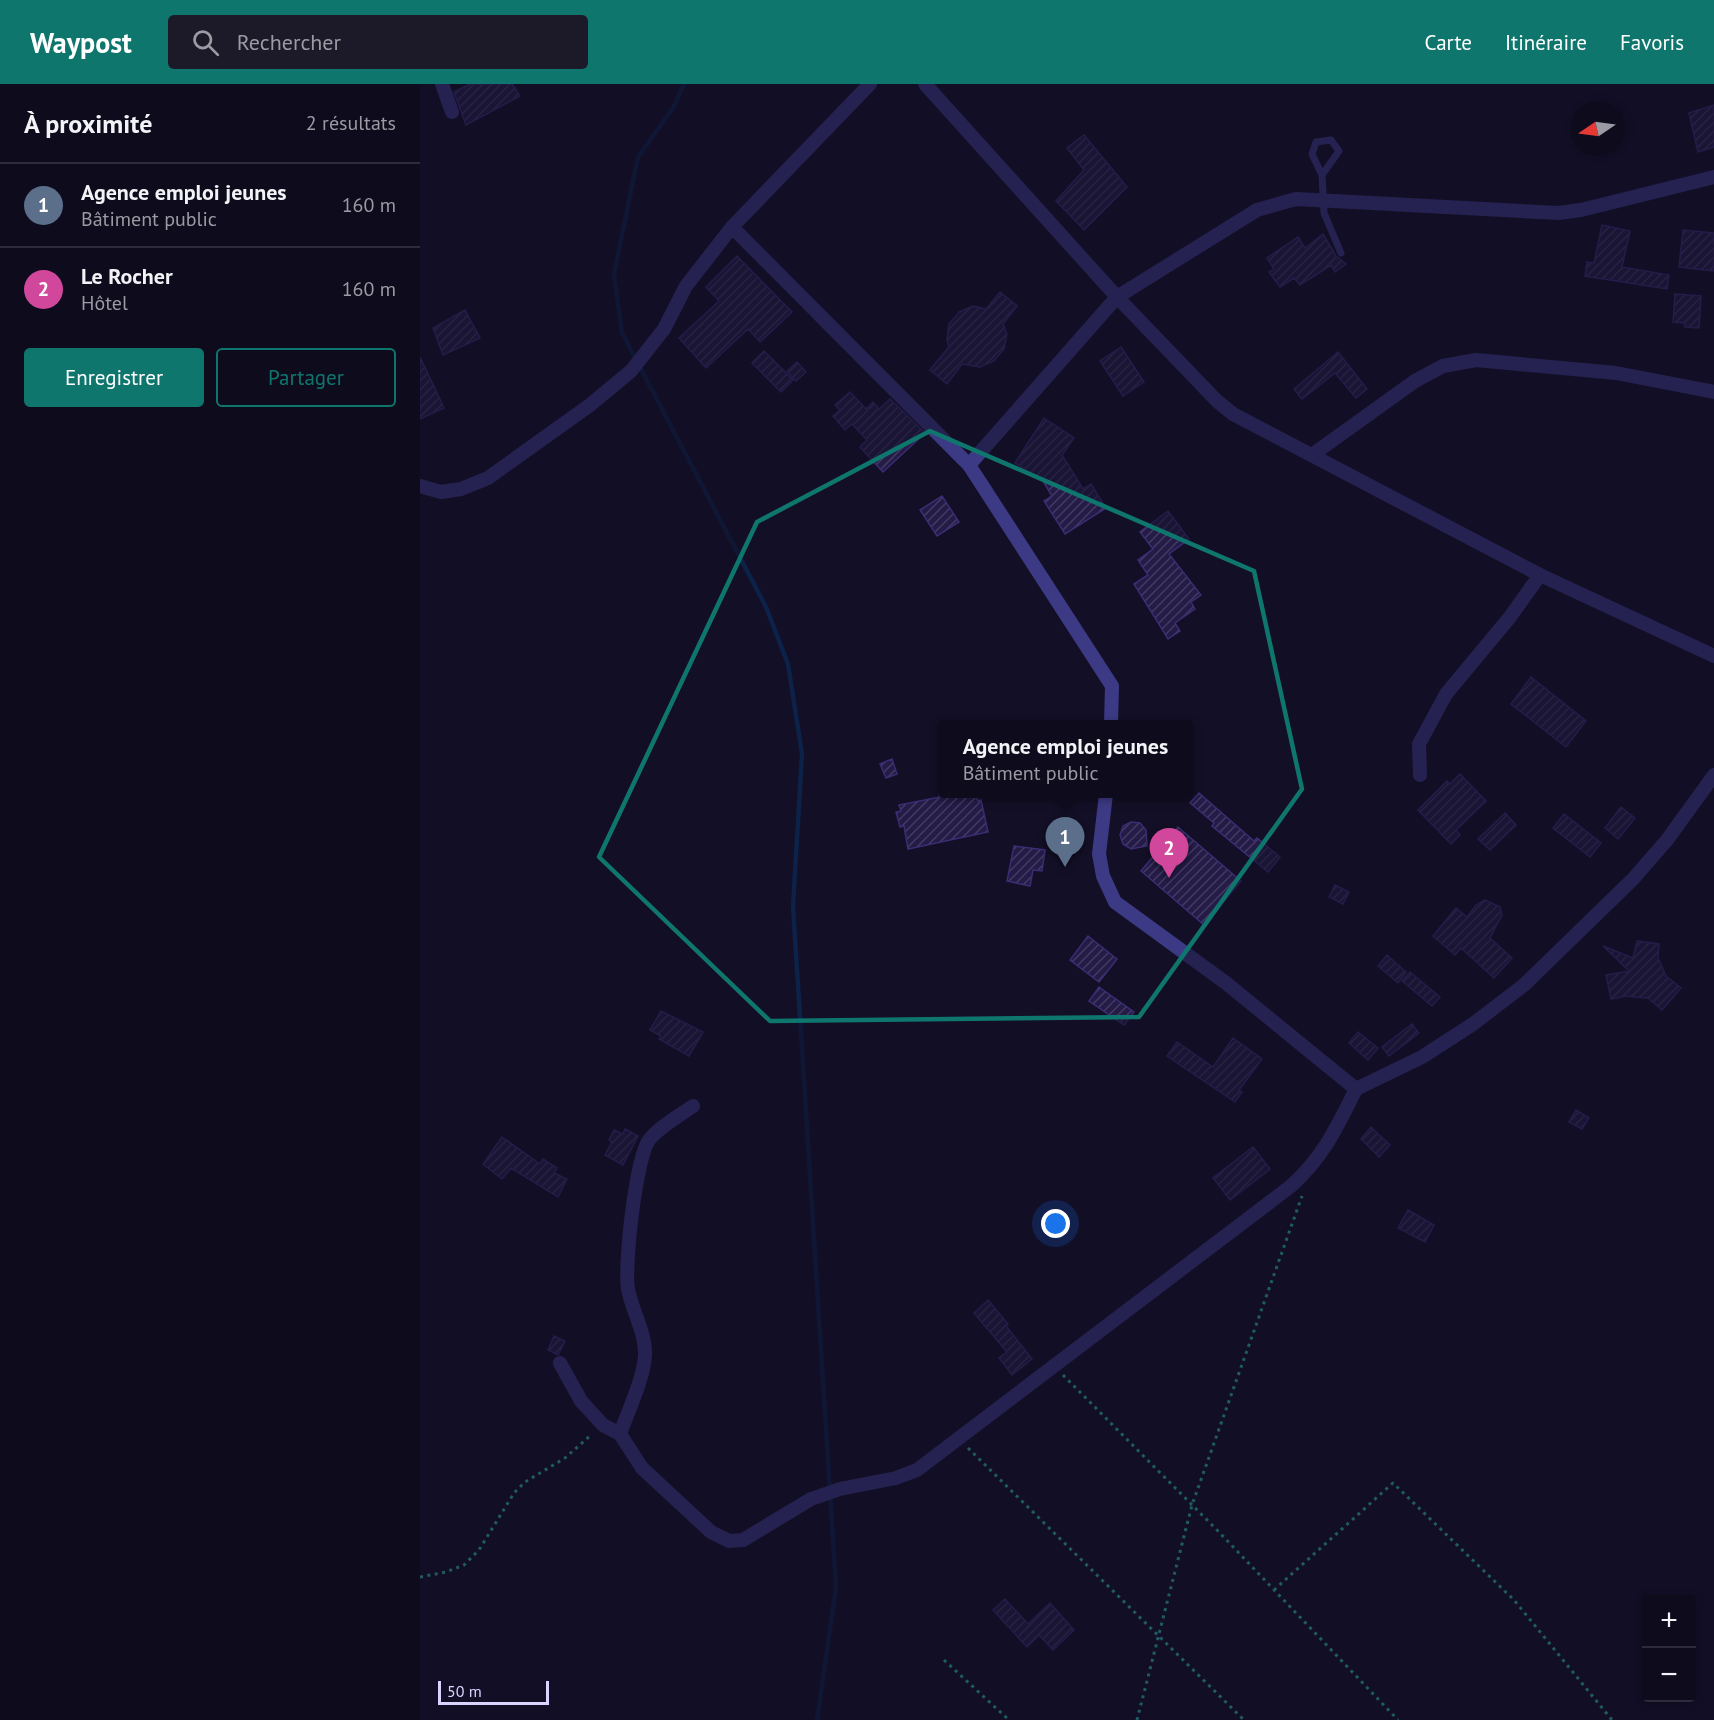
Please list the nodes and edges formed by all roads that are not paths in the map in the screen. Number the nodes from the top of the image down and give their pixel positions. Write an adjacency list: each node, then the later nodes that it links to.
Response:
1 (442, 84): 4 (street)
2 (870, 84): 8 (street)
3 (925, 84): 10 (street)
4 (452, 112)
5 (1322, 175): 5 (lane); 7 (lane)
6 (1714, 177): 7 (street)
7 (1325, 201): 9 (lane); 10 (street)
8 (732, 226): 13 (street); 14 (street)
9 (1341, 253)
10 (1117, 297): 12 (street); 13 (street)
11 (1714, 392): 12 (street)
12 (1312, 455): 15 (street)
13 (969, 465): 17 (street)
14 (420, 486)
15 (1540, 575): 16 (street); 18 (street)
16 (1714, 656)
17 (1111, 720)
18 (1420, 775)
19 (1714, 775): 21 (street)
20 (1106, 798): 21 (street)
21 (1356, 1089): 24 (street)
22 (693, 1106): 24 (street)
23 (560, 1363): 24 (street)
24 (620, 1434)

